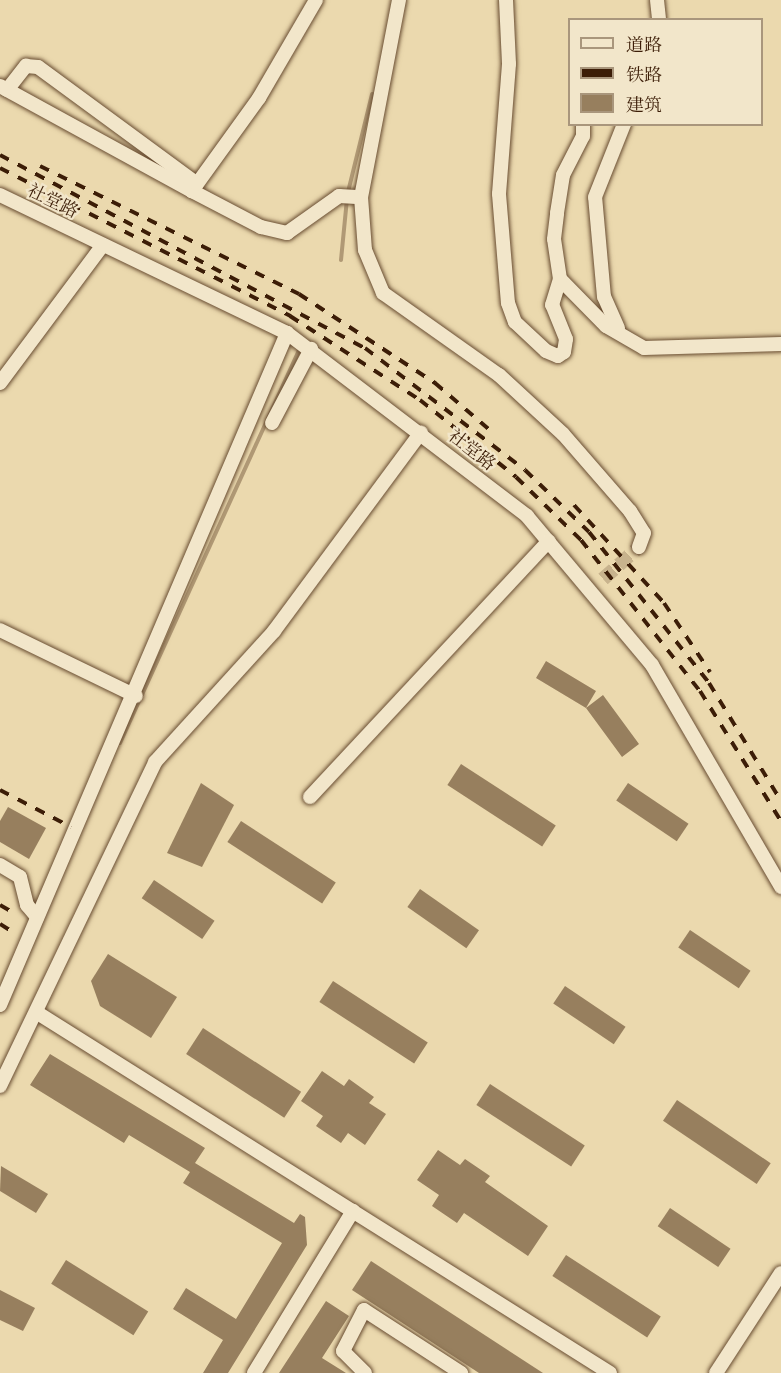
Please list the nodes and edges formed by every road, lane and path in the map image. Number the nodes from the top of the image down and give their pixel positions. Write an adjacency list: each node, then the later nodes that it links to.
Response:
1 (316, 0): 9 (street)
2 (399, 0): 11 (street)
3 (506, 0): 13 (street)
4 (657, 0): 5 (street)
5 (659, 18)
6 (3, 88): 9 (street); 9 (street)
7 (583, 126): 13 (street)
8 (623, 126): 15 (street)
9 (194, 188): 11 (street)
10 (0, 195): 12 (street, 社堂路)
11 (358, 197): 22 (street)
12 (103, 245): 14 (street, 社堂路); 18 (street)
13 (560, 279): 15 (street)
14 (287, 333): 17 (street, 社堂路); 26 (street)
15 (624, 339): 16 (street)
16 (781, 344)
17 (311, 349): 19 (street); 20 (street, 社堂路)
18 (0, 383)
19 (272, 423)
20 (421, 432): 21 (street, 社堂路); 32 (street)
21 (549, 541): 24 (street, 社堂路); 27 (street)
22 (639, 547)
23 (603, 579): 24 (street)
24 (593, 589): 29 (street, 社堂路)
25 (0, 630): 26 (street)
26 (136, 696): 30 (street)
27 (310, 797)
28 (0, 865): 30 (street)
29 (781, 887)
30 (37, 917): 31 (street)
31 (0, 1005)
32 (36, 1012): 33 (street); 34 (street)
33 (0, 1086)
34 (353, 1211): 36 (street); 39 (street)
35 (781, 1273): 40 (street)
36 (254, 1373)
37 (364, 1373): 38 (street)
38 (461, 1373)
39 (610, 1373)
40 (716, 1373)

